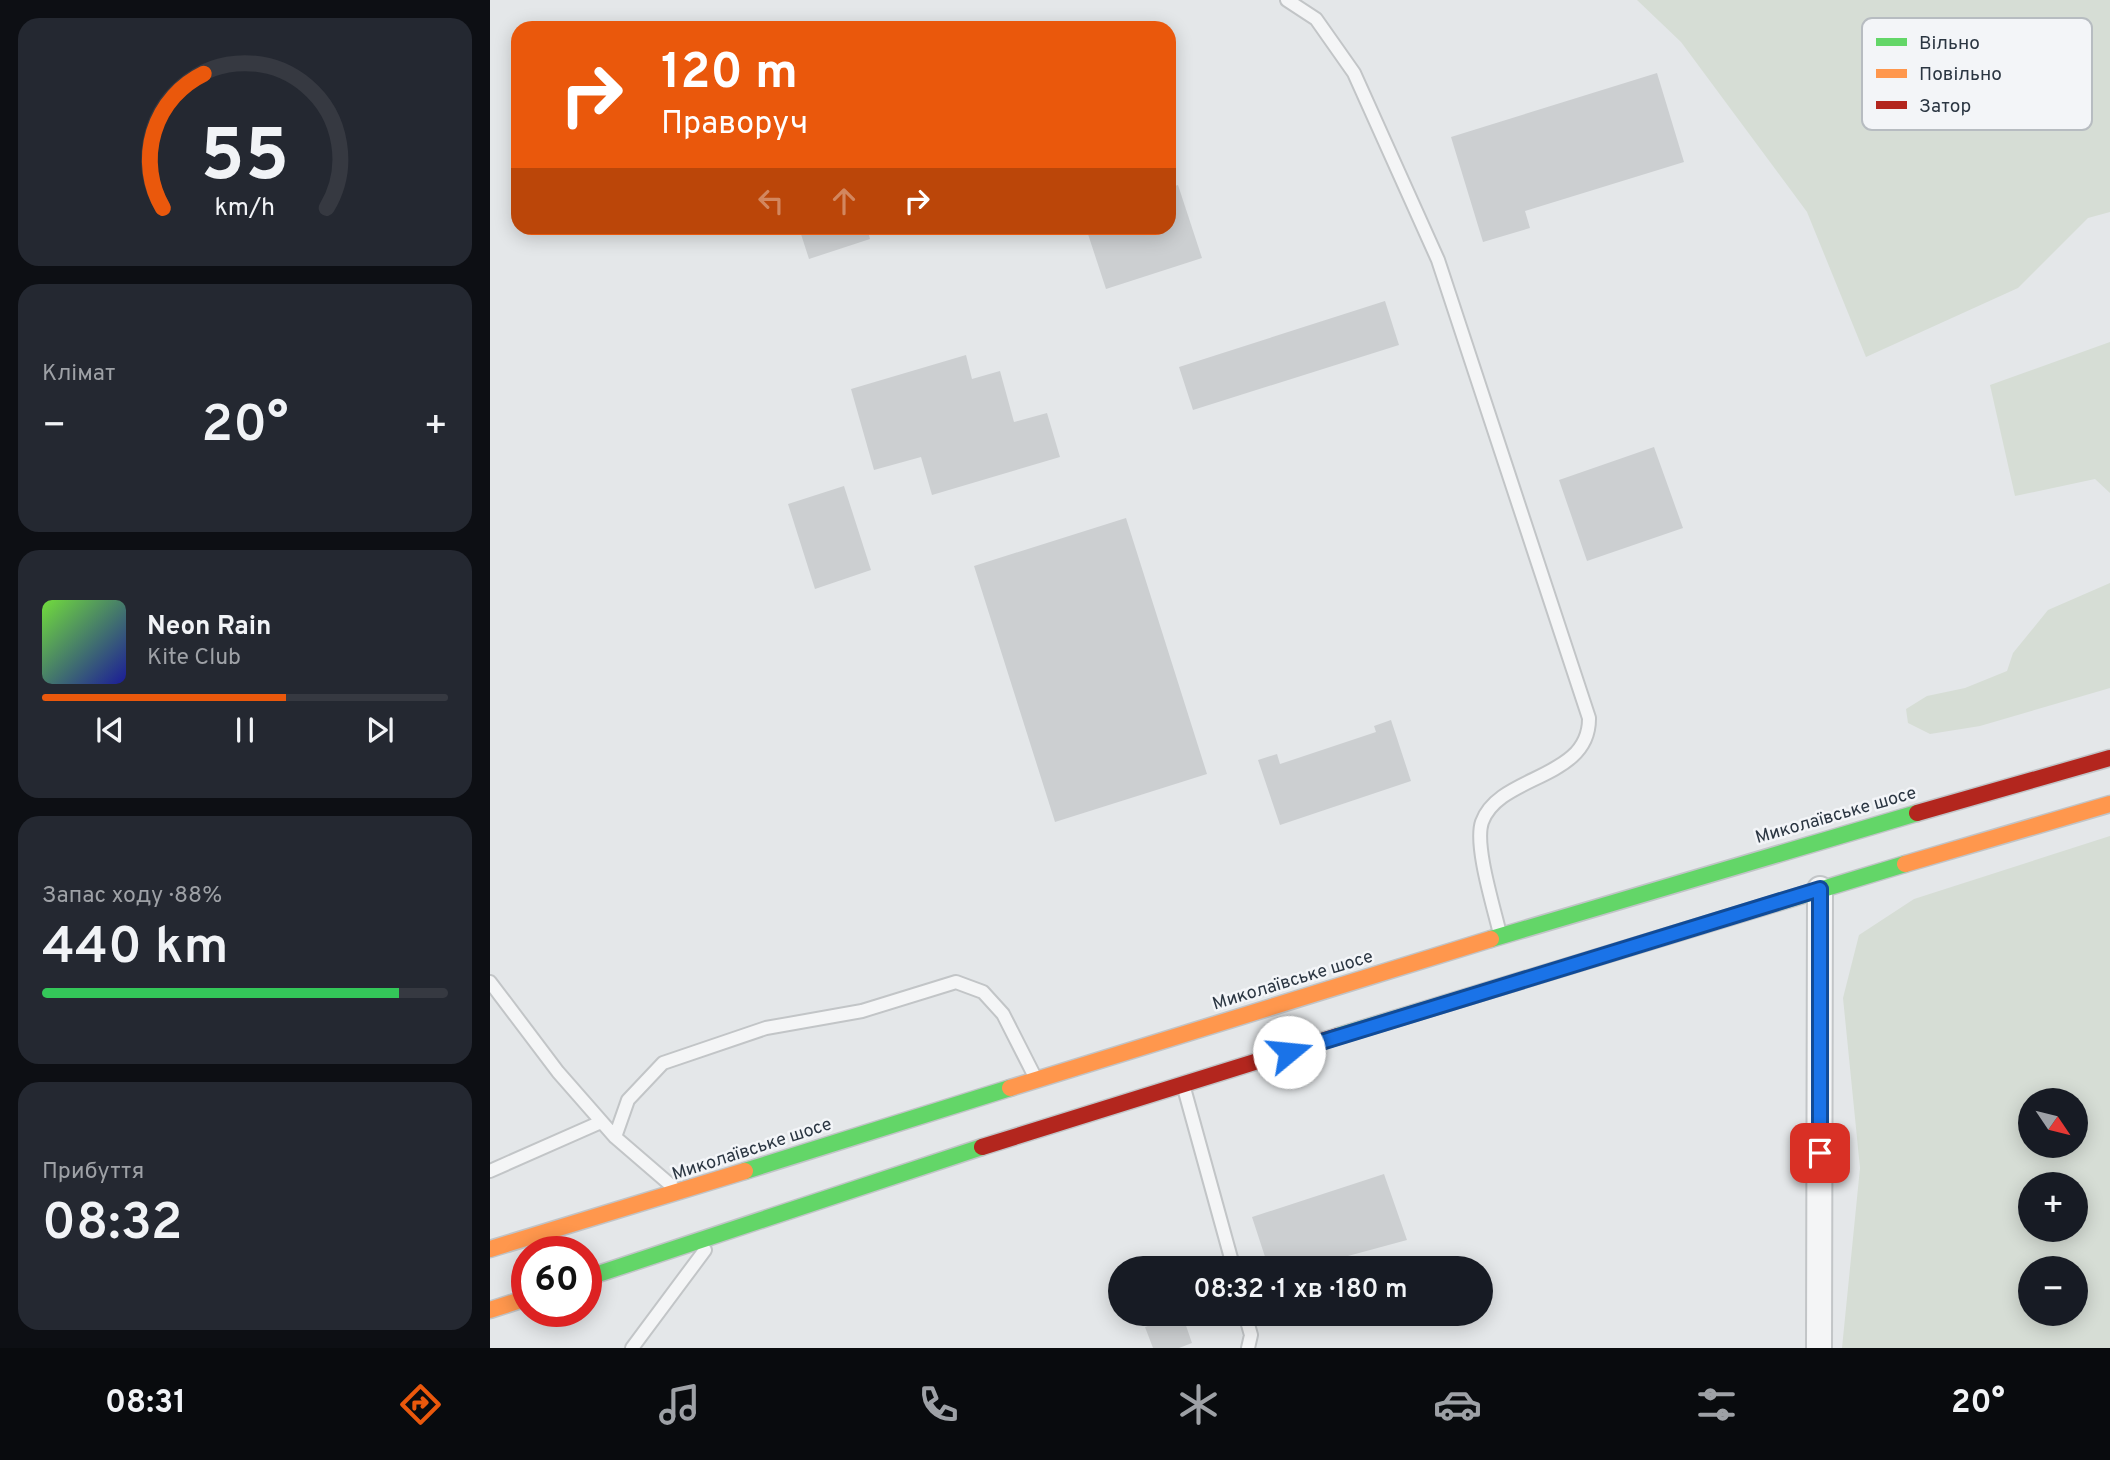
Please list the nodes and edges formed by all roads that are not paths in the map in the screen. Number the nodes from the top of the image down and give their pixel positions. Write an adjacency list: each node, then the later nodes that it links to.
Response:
1 (1287, 0): 5 (lane)
2 (2110, 758): 5 (main road, Миколаївське шосе)
3 (2110, 804): 4 (main road)
4 (1820, 889): 8 (main road); 24 (street)
5 (1501, 937): 7 (main road, Миколаївське шосе)
6 (490, 982): 9 (lane)
7 (1037, 1080): 10 (lane); 12 (main road, Миколаївське шосе)
8 (1183, 1084): 14 (main road); 17 (lane)
9 (601, 1122): 10 (lane); 11 (lane)
10 (615, 1138): 12 (lane)
11 (490, 1171)
12 (683, 1197): 16 (main road, Миколаївське шосе)
13 (695, 1223): 15 (main road)
14 (716, 1235): 15 (main road); 22 (lane)
15 (694, 1243): 18 (main road)
16 (490, 1249)
17 (1230, 1256)
18 (602, 1273)
19 (511, 1303): 20 (main road)
20 (490, 1310)
21 (1248, 1326): 23 (lane)
22 (632, 1348)
23 (1248, 1348)
24 (1819, 1348)

